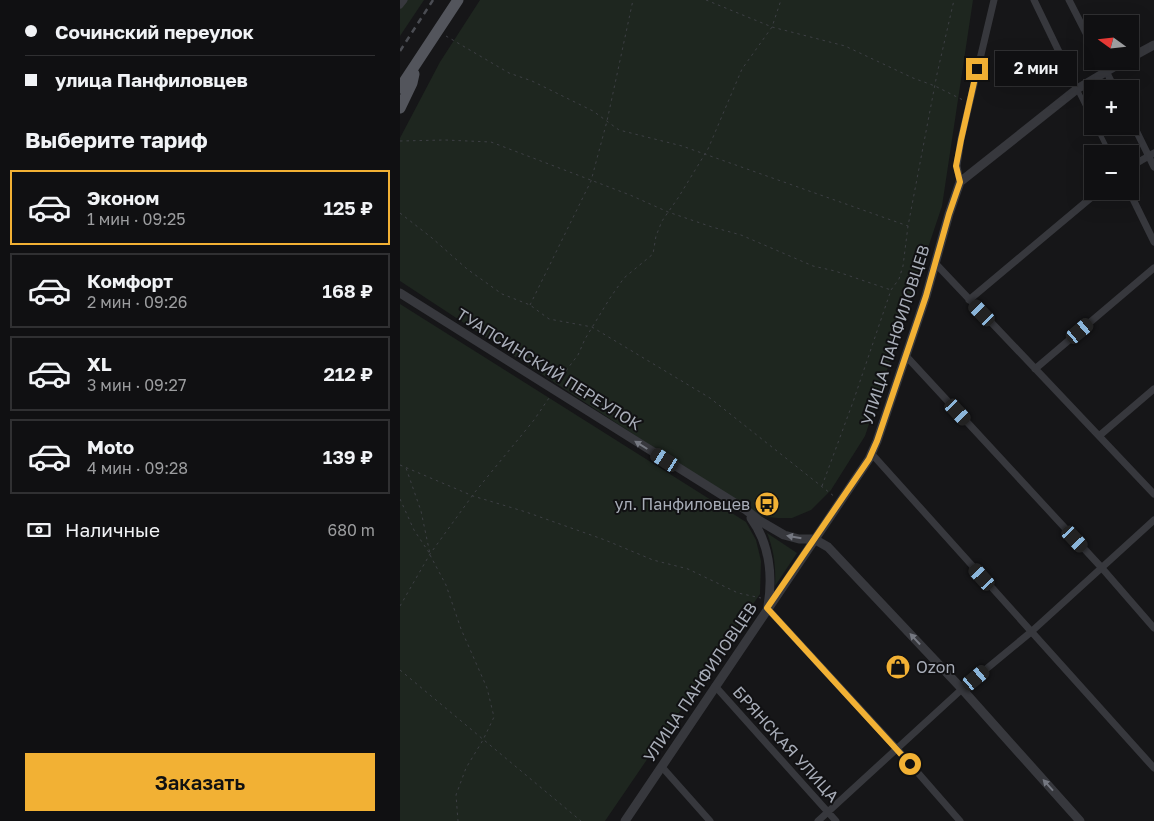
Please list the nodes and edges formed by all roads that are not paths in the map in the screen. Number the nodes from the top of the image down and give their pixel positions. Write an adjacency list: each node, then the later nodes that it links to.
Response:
1 (404, 0): 6 (street)
2 (458, 0): 10 (main road)
3 (994, 0): 21 (street, УЛИЦА ПАНФИЛОВЦЕВ)
4 (1034, 0): 14 (street)
5 (1069, 0): 7 (street)
6 (400, 5)
7 (1084, 29)
8 (1154, 45): 9 (street)
9 (1139, 53)
10 (417, 63): 13 (main road); 16 (main road)
11 (1107, 71): 12 (street); 14 (street)
12 (1111, 80)
13 (400, 88)
14 (1077, 89): 15 (street); 21 (street)
15 (1084, 103)
16 (400, 108)
17 (1139, 133): 18 (street)
18 (1151, 154): 19 (street); 20 (street)
19 (1139, 161)
20 (1154, 167)
21 (960, 182): 25 (street, УЛИЦА ПАНФИЛОВЦЕВ)
22 (1088, 200): 28 (street)
23 (1133, 200): 24 (street)
24 (1154, 242)
25 (935, 263): 28 (street); 29 (street, УЛИЦА ПАНФИЛОВЦЕВ)
26 (1154, 268): 30 (street)
27 (400, 293): 35 (street, ТУАПСИНСКИЙ ПЕРЕУЛОК, one-way to 27)
28 (969, 300): 30 (street)
29 (906, 356): 33 (street, УЛИЦА ПАНФИЛОВЦЕВ); 38 (street)
30 (1035, 369): 32 (street)
31 (1154, 389): 32 (street)
32 (1099, 436): 34 (street)
33 (871, 453): 37 (street, УЛИЦА ПАНФИЛОВЦЕВ); 41 (street)
34 (1154, 494)
35 (746, 510): 37 (street, ТУАПСИНСКИЙ ПЕРЕУЛОК, one-way to 35); 39 (street)
36 (1154, 520): 38 (street)
37 (814, 539): 39 (street, УЛИЦА ПАНФИЛОВЦЕВ); 43 (street, ТУАПСИНСКИЙ ПЕРЕУЛОК, one-way to 37)
38 (1101, 568): 40 (street); 41 (street)
39 (768, 604): 42 (street, УЛИЦА ПАНФИЛОВЦЕВ); 44 (street)
40 (1154, 628)
41 (1031, 632): 43 (street); 46 (street)
42 (715, 686): 45 (street, УЛИЦА ПАНФИЛОВЦЕВ); 47 (street, БРЯНСКАЯ УЛИЦА)
43 (962, 689): 44 (street); 53 (street, ТУАПСИНСКИЙ ПЕРЕУЛОК, one-way to 43)
44 (898, 750): 47 (street); 52 (street)
45 (662, 767): 48 (street, УЛИЦА ПАНФИЛОВЦЕВ); 49 (street)
46 (1154, 768)
47 (828, 812): 50 (street); 51 (street, БРЯНСКАЯ УЛИЦА)
48 (625, 821)
49 (710, 821)
50 (818, 821)
51 (836, 821)
52 (960, 821)
53 (1080, 821)

